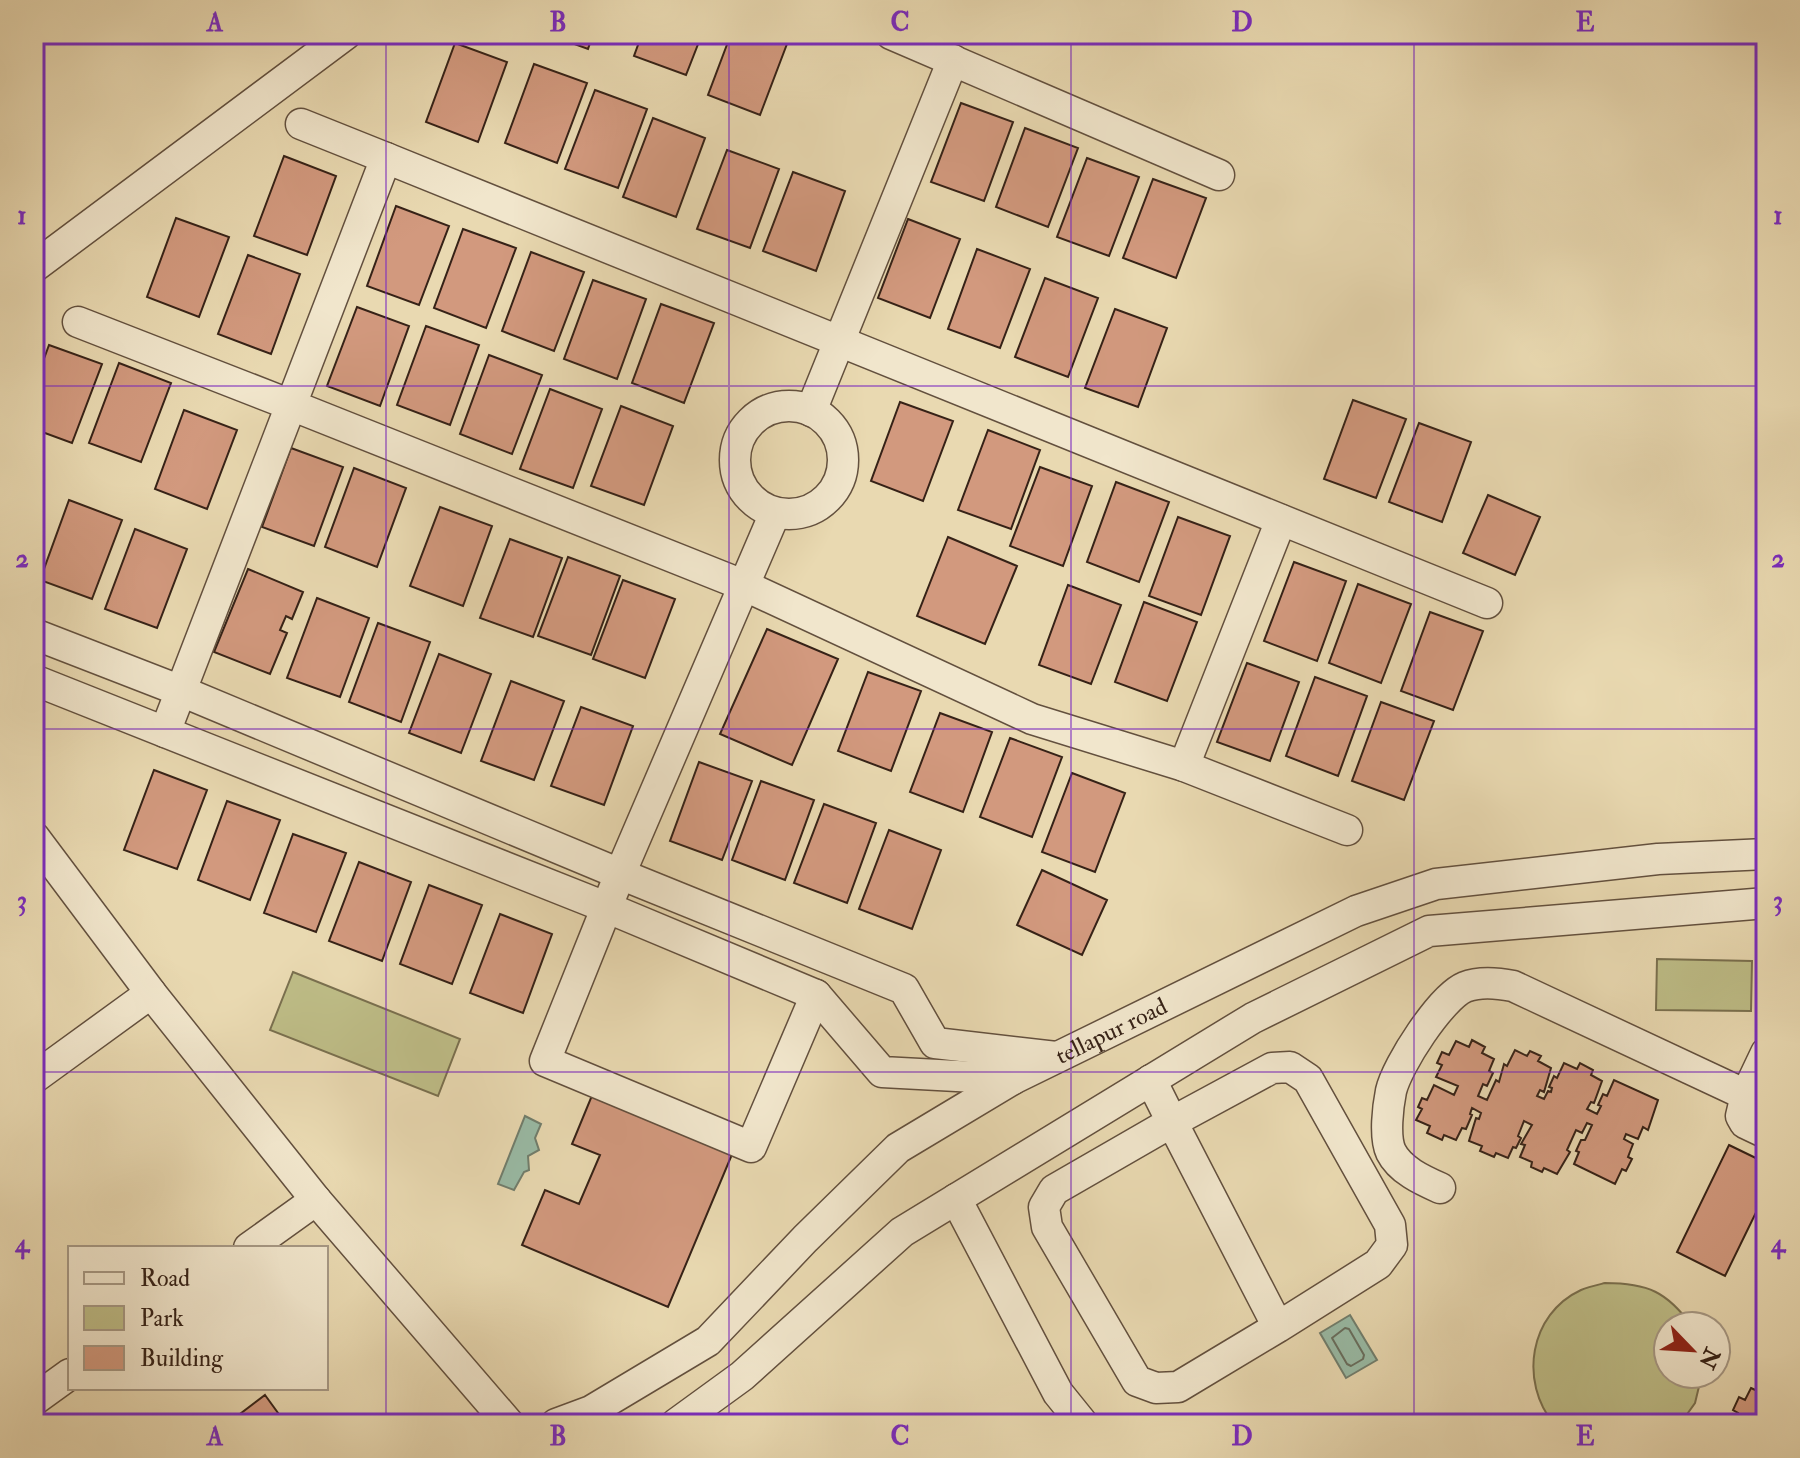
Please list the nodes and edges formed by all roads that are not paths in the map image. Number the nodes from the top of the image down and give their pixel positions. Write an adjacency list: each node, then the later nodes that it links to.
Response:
1 (346, 34): 7 (street)
2 (891, 34): 3 (street)
3 (953, 60): 6 (street); 9 (street)
4 (301, 124): 5 (street)
5 (386, 158): 9 (street); 10 (street)
6 (1219, 175)
7 (34, 267)
8 (78, 322): 10 (street)
9 (840, 341): 11 (street); 13 (street)
10 (291, 405): 14 (street); 18 (street)
11 (811, 411): 12 (street); 12 (street)
12 (775, 513): 14 (street)
13 (1281, 520): 15 (street); 20 (street)
14 (743, 585): 20 (street); 24 (street)
15 (1487, 603)
16 (34, 634): 18 (street)
17 (34, 680): 19 (street)
18 (181, 691): 19 (street); 24 (street)
19 (165, 732): 26 (street)
20 (1184, 766): 21 (street)
21 (1347, 830)
22 (34, 837): 27 (street)
23 (1766, 854): 30 (street, tellapur road)
24 (620, 874): 26 (street); 30 (street)
25 (1766, 903): 33 (street)
26 (608, 908): 28 (street); 28 (street)
27 (151, 993): 31 (street); 39 (street)
28 (816, 995): 32 (street)
29 (1766, 1053): 34 (street)
30 (1058, 1057): 32 (street, tellapur road)
31 (34, 1078)
32 (1013, 1079): 45 (street, tellapur road)
33 (1151, 1080): 35 (street); 38 (street)
34 (1746, 1095): 36 (street); 37 (street)
35 (1172, 1122): 41 (street); 41 (street); 41 (street)
36 (1766, 1133)
37 (1440, 1188)
38 (956, 1199): 46 (street); 47 (street)
39 (316, 1200): 40 (street); 44 (street)
40 (252, 1246)
41 (1278, 1327)
42 (68, 1375): 43 (street)
43 (34, 1400)
44 (509, 1424)
45 (556, 1424)
46 (676, 1424)
47 (1083, 1424)

